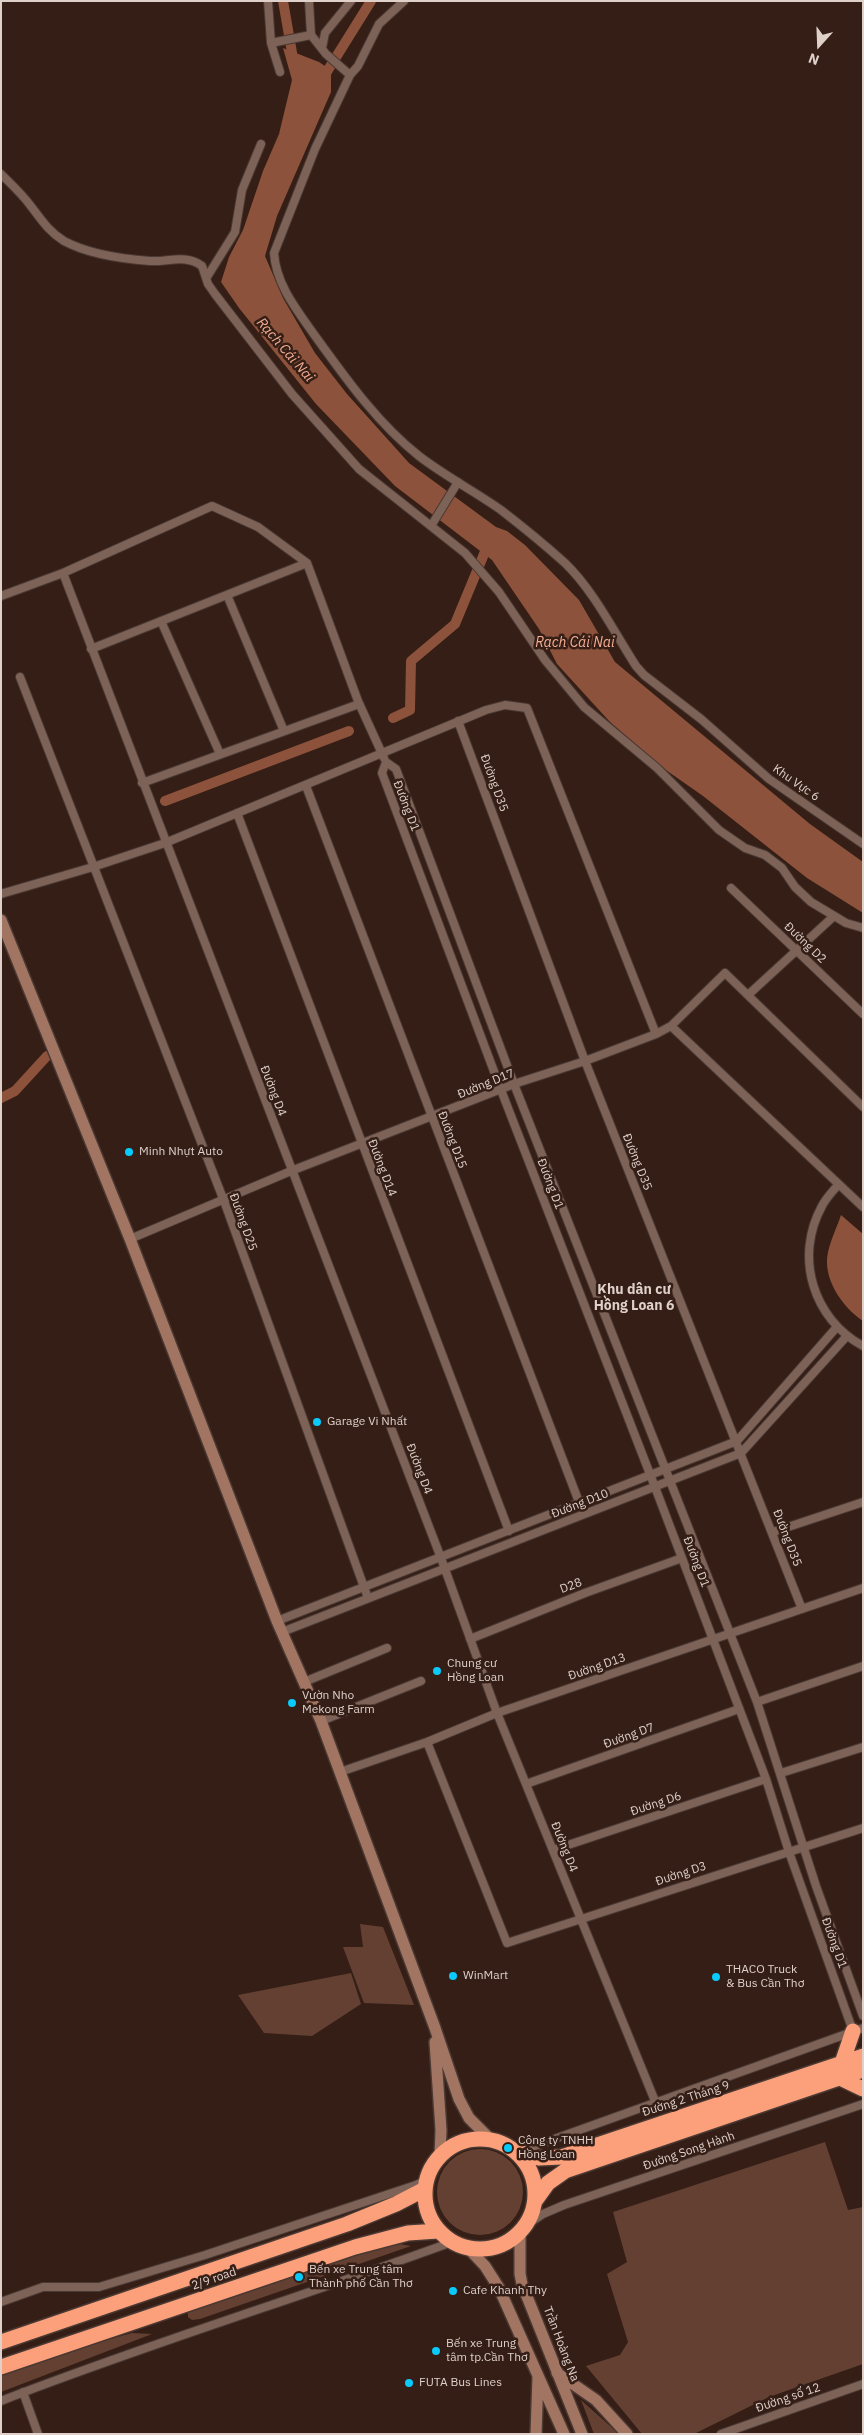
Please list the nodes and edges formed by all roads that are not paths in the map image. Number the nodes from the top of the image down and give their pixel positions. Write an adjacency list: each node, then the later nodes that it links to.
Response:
1 (268, 1): 6 (street)
2 (310, 1): 5 (street)
3 (351, 1): 7 (street)
4 (404, 1): 9 (street, Khu Vực 6)
5 (308, 36): 6 (street); 7 (street)
6 (273, 43): 8 (street)
7 (324, 52): 9 (street)
8 (280, 72)
9 (350, 75): 13 (street, Khu Vực 6)
10 (261, 144): 12 (street)
11 (1, 174): 12 (street)
12 (207, 277): 14 (street)
13 (456, 486): 14 (street); 32 (street, Khu Vực 6)
14 (431, 526): 36 (street)
15 (307, 563): 16 (street); 17 (street); 22 (street)
16 (62, 573): 18 (street); 20 (street, Đường D4)
17 (227, 595): 19 (street); 24 (street)
18 (1, 596)
19 (161, 621): 20 (street); 26 (street)
20 (91, 649): 28 (street, Đường D4)
21 (20, 677): 33 (street, Đường D25)
22 (359, 704): 24 (street); 25 (street)
23 (458, 721): 25 (street); 43 (street); 44 (street, Đường D35)
24 (284, 731): 26 (street)
25 (381, 753): 27 (street); 29 (street)
26 (220, 754): 28 (street)
27 (386, 762): 45 (street, Đường D1); 46 (street, Đường D1)
28 (142, 783): 31 (street, Đường D4)
29 (306, 786): 30 (street); 48 (street, Đường D15)
30 (237, 813): 31 (street); 49 (street, Đường D14)
31 (165, 842): 33 (street); 50 (street, Đường D4)
32 (863, 844)
33 (92, 867): 35 (street); 52 (street, Đường D25)
34 (731, 888): 39 (street, Đường D2)
35 (1, 894)
36 (834, 916): 38 (street); 39 (street)
37 (1, 920): 54 (street)
38 (863, 928)
39 (797, 951): 40 (street); 41 (street, Đường D2)
40 (748, 995): 42 (street, Đường D17); 47 (street)
41 (863, 1014)
42 (671, 1026): 43 (street, Đường D17); 51 (street)
43 (656, 1034): 44 (street, Đường D17)
44 (585, 1061): 45 (street, Đường D17); 58 (street, Đường D35)
45 (514, 1084): 46 (street, Đường D17); 60 (street, Đường D1)
46 (501, 1090): 48 (street, Đường D17); 61 (street, Đường D1)
47 (863, 1107)
48 (431, 1118): 49 (street, Đường D17); 64 (street, Đường D15)
49 (361, 1144): 50 (street, Đường D17); 66 (street, Đường D14)
50 (291, 1170): 52 (street, Đường D17); 68 (street, Đường D4)
51 (838, 1184): 53 (street); 55 (street)
52 (224, 1201): 54 (street, Đường D17); 71 (street, Đường D25)
53 (863, 1207)
54 (130, 1239): 75 (street)
55 (836, 1328): 56 (street); 58 (street, Đường D10)
56 (846, 1337): 57 (street); 59 (street, Đường D10)
57 (863, 1346)
58 (737, 1441): 59 (street, Đường D35); 60 (street, Đường D10)
59 (741, 1452): 62 (street, Đường D10); 67 (street, Đường D35)
60 (666, 1470): 61 (street, Đường D10); 62 (street, Đường D1)
61 (651, 1476): 63 (street, Đường D1); 64 (street, Đường D10)
62 (670, 1481): 63 (street, Đường D10); 77 (street, Đường D1)
63 (655, 1487): 69 (street, Đường D1); 70 (street, Đường D10)
64 (579, 1502): 66 (street, Đường D10)
65 (863, 1502): 67 (street)
66 (509, 1531): 68 (street, Đường D10)
67 (773, 1532): 74 (street, Đường D35)
68 (441, 1558): 70 (street, Đường D4); 71 (street, Đường D10)
69 (682, 1558): 78 (street, Đường D1); 79 (street, D28)
70 (445, 1568): 73 (street, Đường D10); 79 (street, Đường D4)
71 (364, 1588): 73 (street, Đường D25); 75 (street, Đường D10)
72 (863, 1588): 74 (street, Đường D13)
73 (368, 1598): 76 (street, Đường D10)
74 (802, 1609): 77 (street, Đường D13)
75 (277, 1621): 76 (street)
76 (282, 1632): 83 (street)
77 (730, 1634): 78 (street, Đường D13); 84 (street, Đường D1)
78 (712, 1638): 85 (street, Đường D1); 86 (street, Đường D13)
79 (470, 1639): 86 (street, Đường D4)
80 (387, 1648): 83 (street)
81 (863, 1666): 84 (street)
82 (422, 1681): 87 (street)
83 (304, 1682): 87 (street)
84 (757, 1702): 91 (street, Đường D1)
85 (739, 1709): 92 (street, Đường D1); 93 (street, Đường D7)
86 (497, 1713): 88 (street, Đường D13); 93 (street, Đường D4)
87 (321, 1721): 90 (street)
88 (427, 1742): 90 (street, Đường D13); 98 (street, Đường D3)
89 (863, 1747): 91 (street)
90 (340, 1772): 100 (street)
91 (782, 1773): 95 (street, Đường D1)
92 (766, 1779): 96 (street, Đường D6); 97 (street, Đường D1)
93 (526, 1784): 96 (street, Đường D4)
94 (863, 1828): 95 (street, Đường D3)
95 (804, 1848): 97 (street, Đường D3); 99 (street, Đường D1)
96 (553, 1850): 98 (street, Đường D4)
97 (789, 1852): 98 (street, Đường D3); 101 (street, Đường D1)
98 (580, 1919): 107 (street, Đường D4)
99 (863, 2016)
100 (435, 2028): 109 (street); 111 (street)
101 (858, 2030): 103 (highway); 107 (street)
102 (863, 2056): 103 (highway, Đường 2 Tháng 9)
103 (842, 2063): 110 (highway, Đường 2 Tháng 9)
104 (863, 2070): 105 (highway)
105 (840, 2078): 106 (highway); 113 (highway)
106 (863, 2089)
107 (655, 2101): 110 (street)
108 (863, 2104): 114 (street, Đường Song Hành)
109 (491, 2140): 110 (highway); 111 (highway)
110 (517, 2152): 113 (highway)
111 (440, 2156): 112 (highway)
112 (425, 2184): 115 (highway); 118 (street); 119 (highway, 2/9 road)
113 (535, 2201): 114 (highway)
114 (522, 2230): 117 (highway); 121 (street, Trần Hoàng Na)
115 (438, 2231): 116 (highway); 120 (highway, 2/9 road)
116 (452, 2242): 117 (highway); 124 (street)
117 (469, 2248): 122 (street)
118 (1, 2302)
119 (1, 2342)
120 (1, 2367)
121 (556, 2372): 129 (street, Trần Hoàng Na); 130 (street)
122 (538, 2375): 127 (street); 128 (street)
123 (863, 2384): 131 (street, Đường số 12)
124 (23, 2392): 125 (street); 126 (street)
125 (1, 2400)
126 (38, 2434)
127 (536, 2434)
128 (564, 2434)
129 (582, 2434)
130 (627, 2434)
131 (721, 2434)

